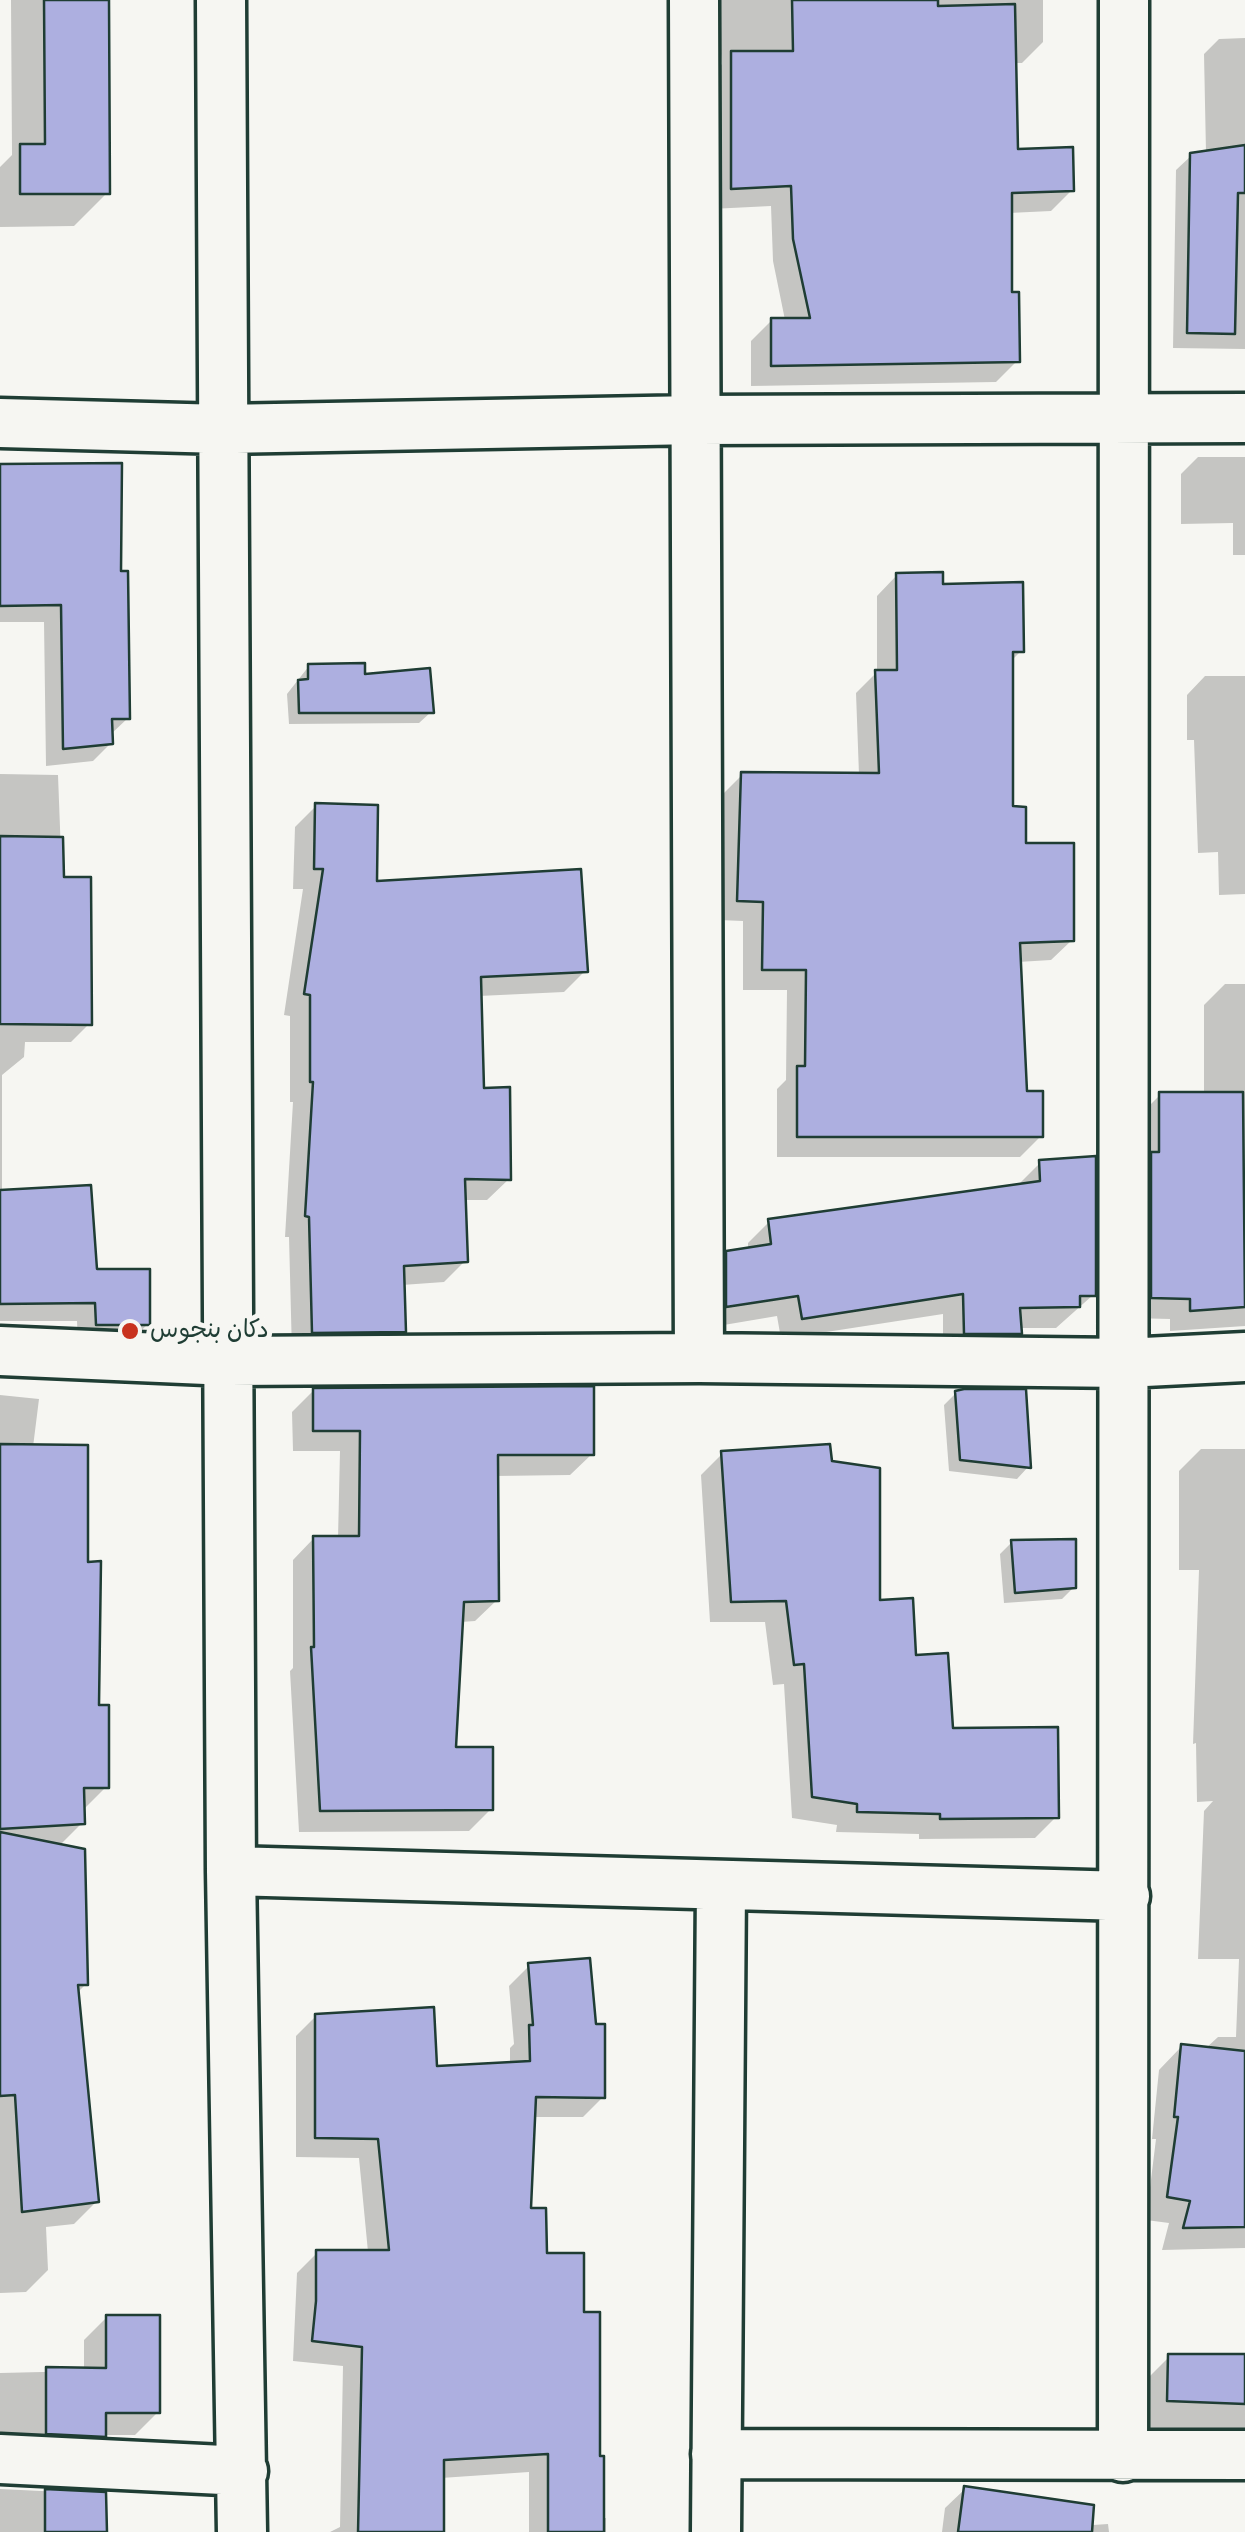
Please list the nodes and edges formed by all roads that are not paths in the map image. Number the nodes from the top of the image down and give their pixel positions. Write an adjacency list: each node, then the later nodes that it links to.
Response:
1 (221, 0): 8 (street)
2 (694, 0): 6 (street)
3 (1124, 0): 4 (street)
4 (1123, 418): 5 (street); 6 (street); 13 (street)
5 (1245, 418)
6 (697, 420): 8 (street); 10 (street)
7 (0, 424): 8 (street)
8 (223, 429): 12 (street)
9 (0, 1351): 12 (street)
10 (699, 1358): 12 (street); 13 (street)
11 (1245, 1358): 13 (street)
12 (229, 1360): 14 (street)
13 (1125, 1363): 16 (street)
14 (231, 1871): 15 (street); 21 (street)
15 (720, 1885): 16 (street); 17 (street)
16 (1126, 1896): 19 (street)
17 (716, 2454): 19 (street); 23 (street)
18 (1245, 2455): 19 (street)
19 (1123, 2456)
20 (0, 2459): 21 (street)
21 (243, 2471): 22 (street)
22 (242, 2532)
23 (716, 2532)

